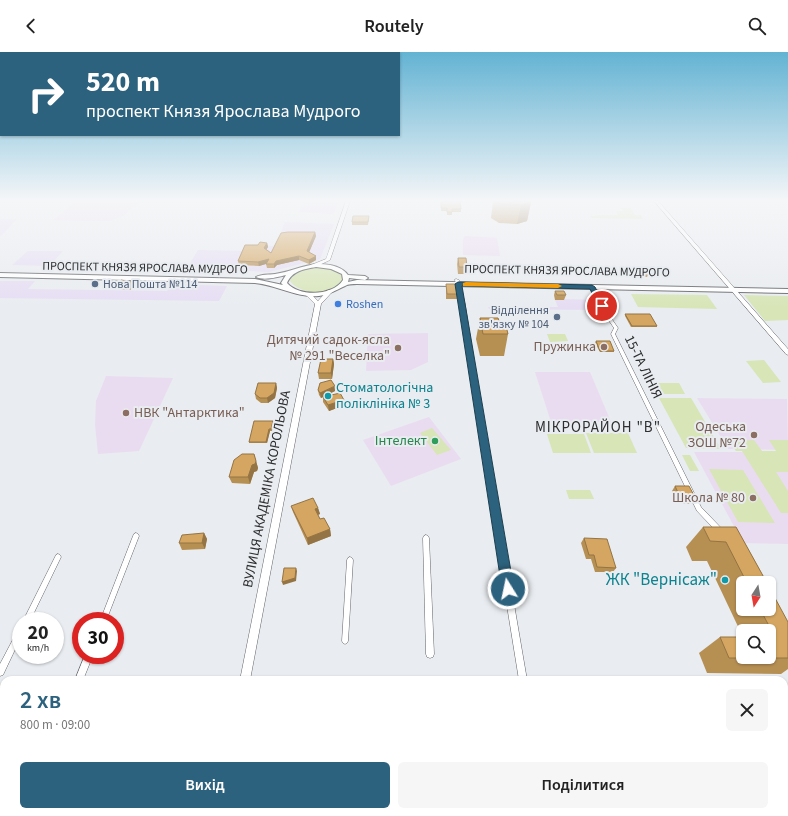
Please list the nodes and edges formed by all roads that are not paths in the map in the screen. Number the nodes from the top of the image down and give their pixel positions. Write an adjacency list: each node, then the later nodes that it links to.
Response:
1 (336, 237): 3 (main road)
2 (687, 237): 15 (main road)
3 (328, 260): 4 (main road); 5 (main road)
4 (313, 266): 5 (main road, ПРОСПЕКТ КНЯЗЯ ЯРОСЛАВА МУДРОГО); 7 (main road, ПРОСПЕКТ КНЯЗЯ ЯРОСЛАВА МУДРОГО)
5 (335, 268): 9 (main road)
6 (0, 271): 7 (main road, ПРОСПЕКТ КНЯЗЯ ЯРОСЛАВА МУДРОГО)
7 (293, 271): 14 (main road)
8 (0, 275): 14 (main road, ПРОСПЕКТ КНЯЗЯ ЯРОСЛАВА МУДРОГО)
9 (346, 276): 10 (main road, ПРОСПЕКТ КНЯЗЯ ЯРОСЛАВА МУДРОГО); 11 (main road)
10 (458, 282): 11 (main road, ПРОСПЕКТ КНЯЗЯ ЯРОСЛАВА МУДРОГО); 12 (main road, ПРОСПЕКТ КНЯЗЯ ЯРОСЛАВА МУДРОГО); 35 (street)
11 (344, 284): 17 (main road)
12 (591, 285): 15 (main road, ПРОСПЕКТ КНЯЗЯ ЯРОСЛАВА МУДРОГО); 23 (street, 15-ТА ЛІНІЯ)
13 (788, 287): 15 (main road, ПРОСПЕКТ КНЯЗЯ ЯРОСЛАВА МУДРОГО)
14 (289, 288): 18 (main road, ПРОСПЕКТ КНЯЗЯ ЯРОСЛАВА МУДРОГО)
15 (731, 288): 16 (main road, ПРОСПЕКТ КНЯЗЯ ЯРОСЛАВА МУДРОГО); 20 (main road)
16 (788, 291)
17 (329, 292): 18 (main road); 19 (main road)
18 (308, 294): 19 (main road)
19 (318, 304): 34 (main road, ВУЛИЦЯ АКАДЕМІКА КОРОЛЬОВА)
20 (788, 353)
21 (136, 536): 27 (street)
22 (426, 538): 30 (street)
23 (724, 539)
24 (58, 557): 26 (street)
25 (350, 560): 28 (street)
26 (30, 612)
27 (106, 612)
28 (345, 641)
29 (12, 648): 32 (street)
30 (430, 654)
31 (85, 664): 33 (street)
32 (0, 672)
33 (81, 676)
34 (246, 676)
35 (522, 676)

